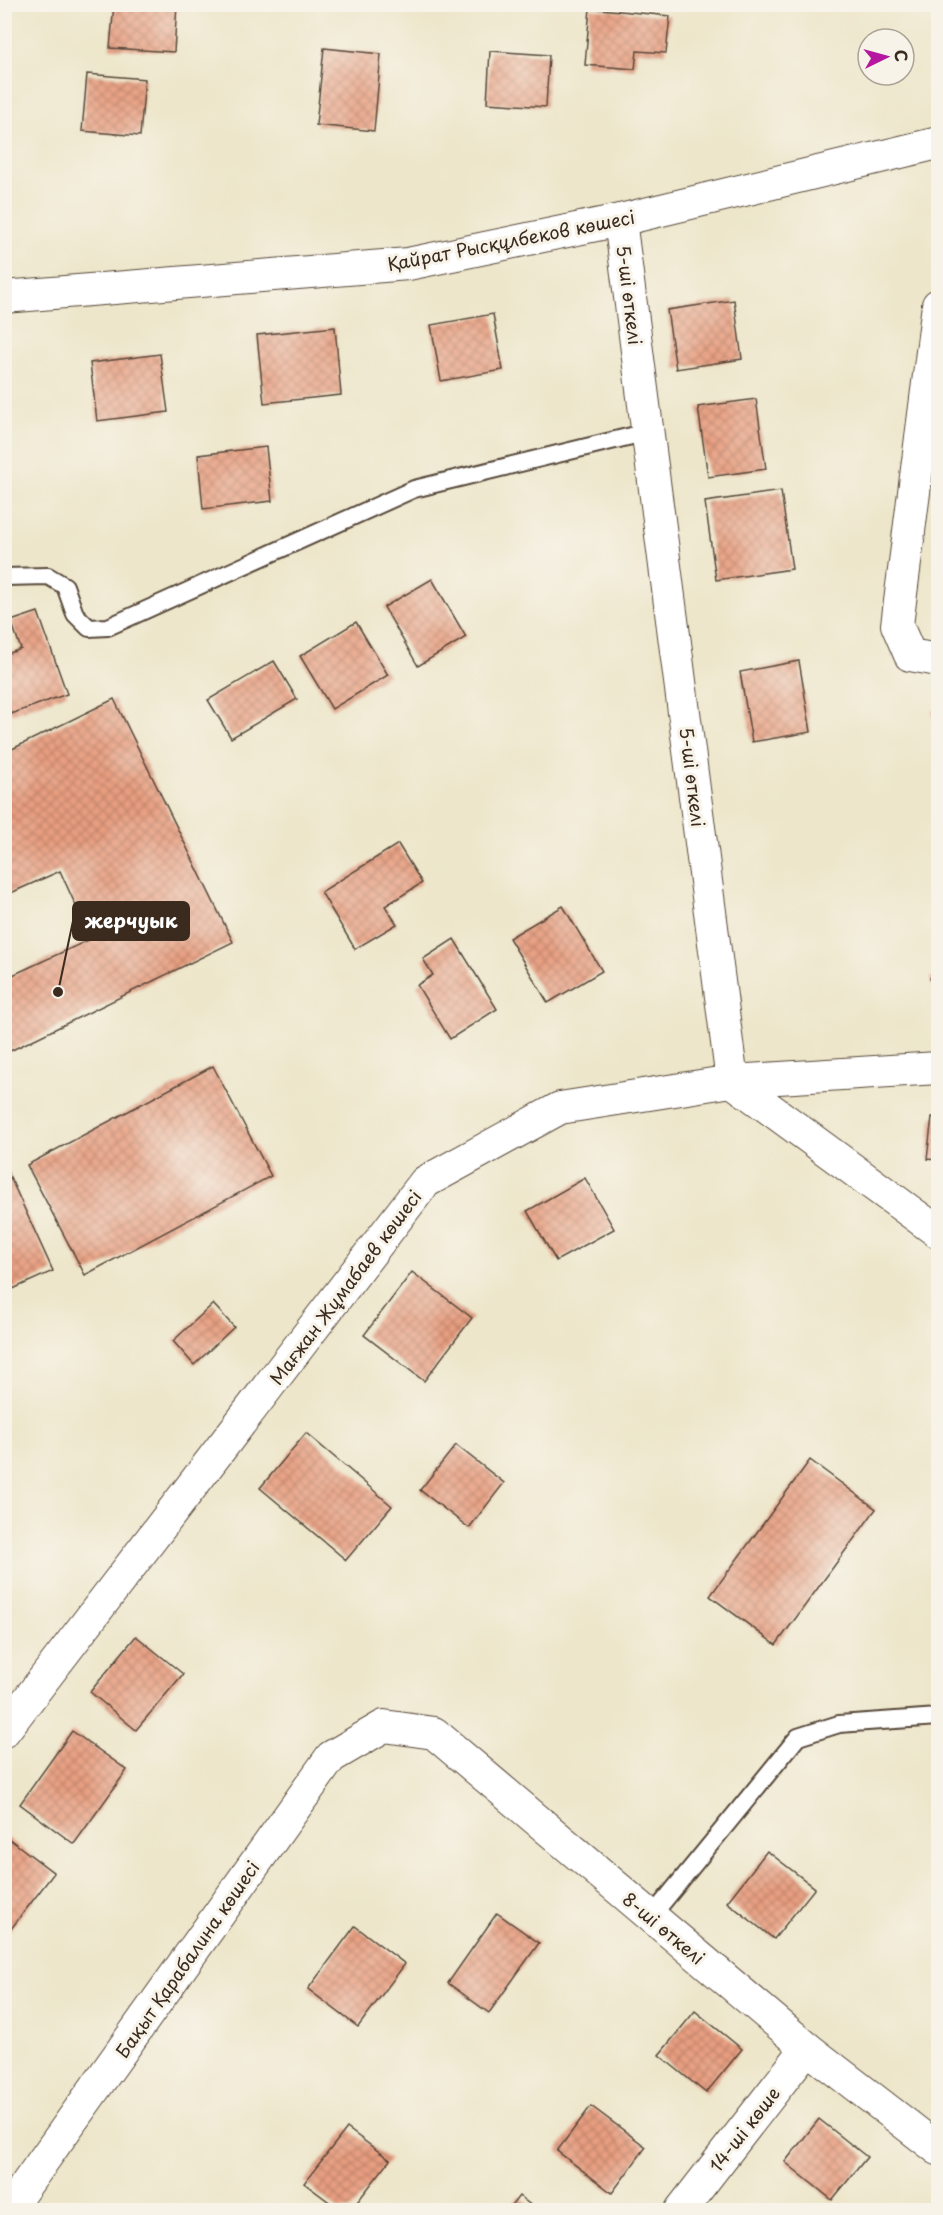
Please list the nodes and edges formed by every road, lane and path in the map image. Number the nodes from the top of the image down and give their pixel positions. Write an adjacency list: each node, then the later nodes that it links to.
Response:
1 (939, 143): 2 (street, Қайрат Рысқұлбеков көшесі)
2 (620, 220): 3 (street, Қайрат Рысқұлбеков көшесі); 5 (street, 5-ші өткелі)
3 (4, 297)
4 (939, 305): 7 (street)
5 (648, 432): 6 (lane); 9 (street, 5-ші өткелі)
6 (4, 577)
7 (924, 658)
8 (939, 1068): 9 (street, Мағжан Жұмабаев көшесі)
9 (732, 1081): 10 (street); 13 (street, Мағжан Жұмабаев көшесі)
10 (939, 1232)
11 (939, 1718): 14 (lane)
12 (384, 1726): 14 (street, 8-ші өткелі); 17 (street, Бақыт Қарабалина көшесі)
13 (4, 1731)
14 (651, 1917): 15 (street, 8-ші өткелі)
15 (807, 2048): 16 (street, 8-ші өткелі); 18 (street, 14-ші көше)
16 (939, 2149)
17 (8, 2211)
18 (681, 2211)

